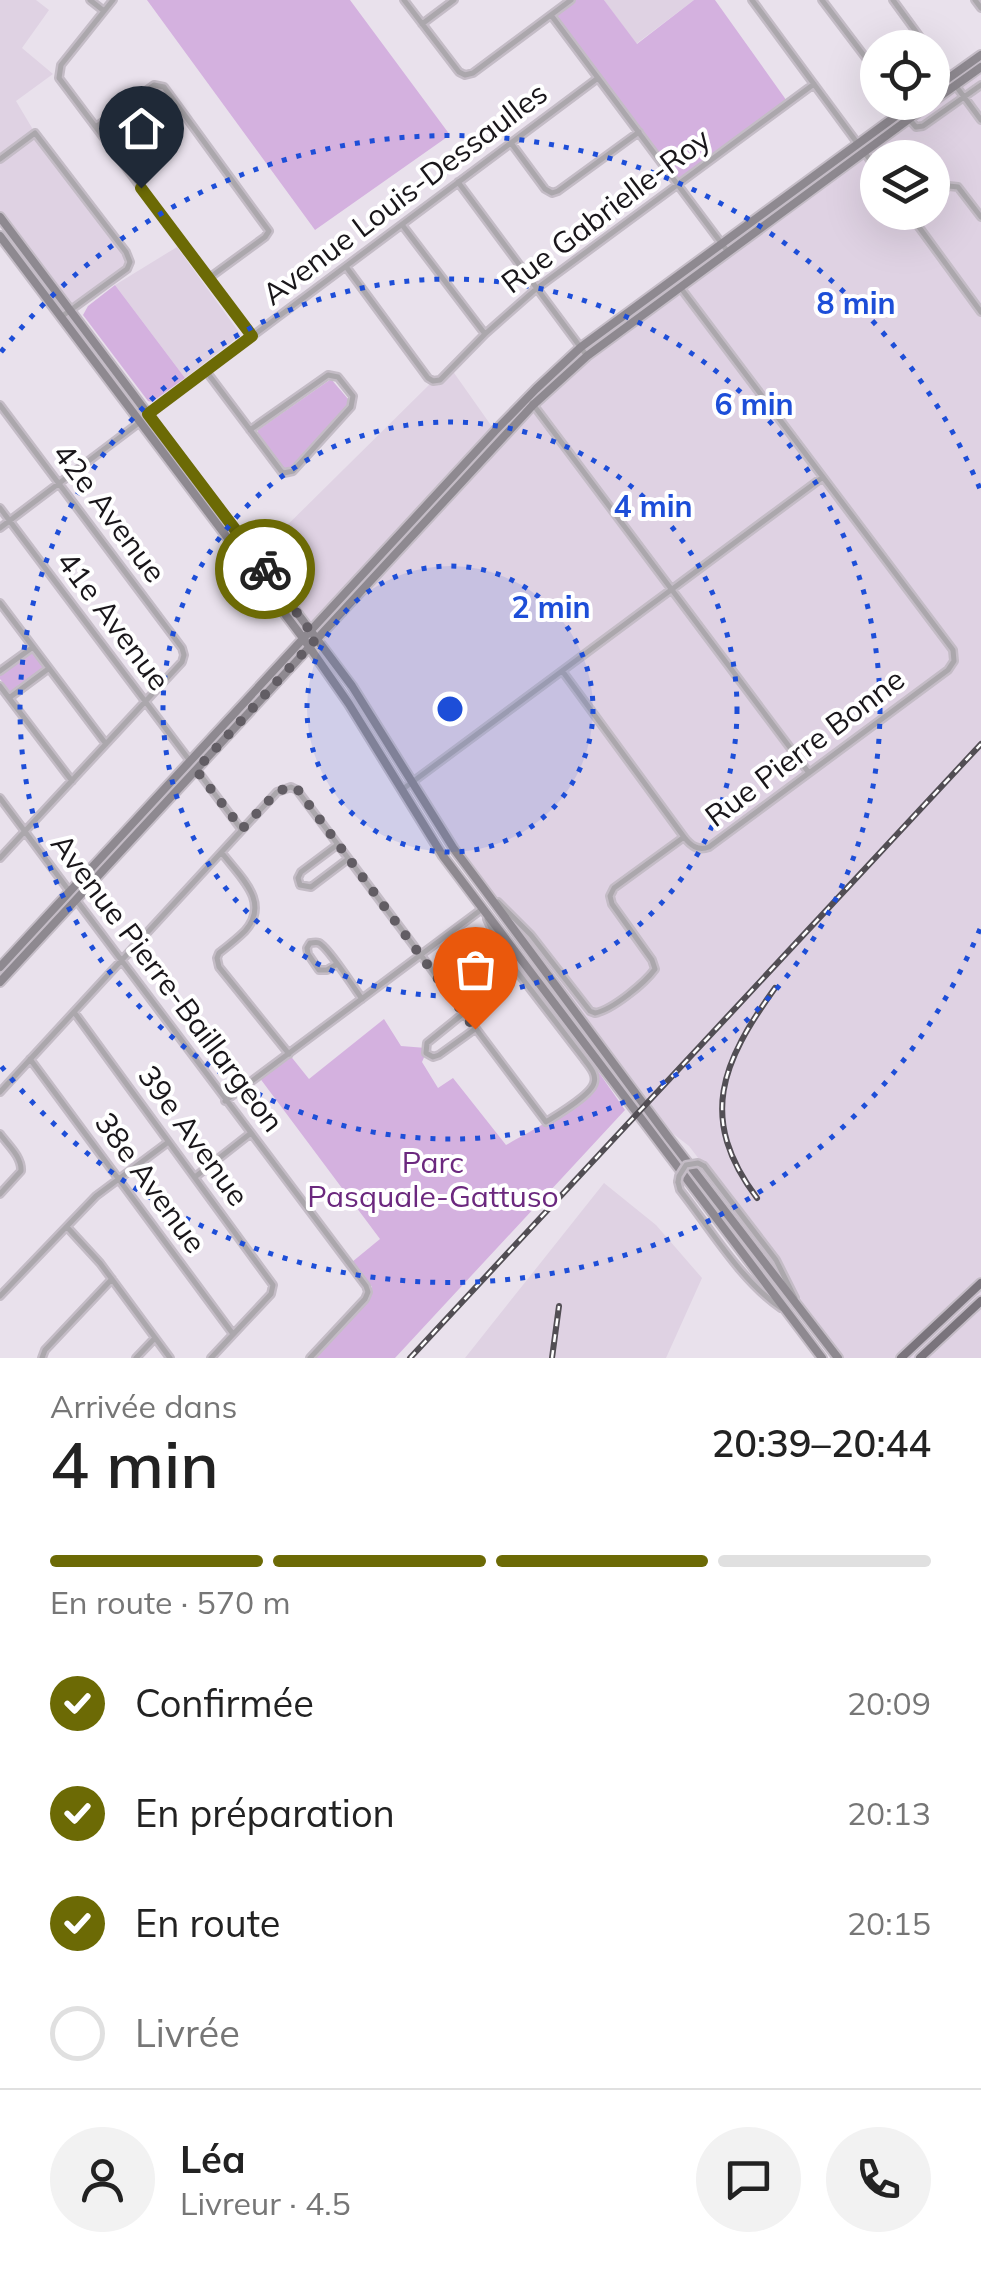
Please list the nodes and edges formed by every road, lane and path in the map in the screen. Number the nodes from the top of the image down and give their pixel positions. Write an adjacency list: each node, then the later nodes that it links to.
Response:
1 (90, 0): 11 (street)
2 (113, 0): 11 (street)
3 (404, 0): 13 (street)
4 (454, 0): 13 (street)
5 (570, 0): 12 (street)
6 (752, 0): 22 (street)
7 (822, 0): 15 (street)
8 (892, 0): 14 (street)
9 (975, 0): 10 (street)
10 (981, 8)
11 (104, 11): 32 (street)
12 (552, 14): 13 (street); 19 (street)
13 (422, 24)
14 (914, 30)
15 (860, 50)
16 (981, 55): 20 (street)
17 (981, 67): 20 (street)
18 (950, 77): 20 (street)
19 (598, 78): 33 (street); 36 (street, Avenue Louis-Dessaulles)
20 (953, 81): 21 (street); 23 (street); 25 (street)
21 (950, 82)
22 (814, 84): 37 (street); 41 (street, Rue Gabrielle-Roy)
23 (950, 84)
24 (981, 84): 25 (street)
25 (964, 97): 26 (street); 31 (street)
26 (950, 107)
27 (888, 120): 34 (street)
28 (907, 120): 35 (street)
29 (910, 120): 30 (street)
30 (930, 120)
31 (981, 120)
32 (96, 127): 50 (street); 50 (street)
33 (638, 132): 36 (street); 41 (street)
34 (869, 140)
35 (874, 140)
36 (511, 143): 40 (street, Avenue Louis-Dessaulles)
37 (860, 147)
38 (860, 149): 48 (street)
39 (0, 159): 53 (street)
40 (458, 182): 45 (street, Avenue Louis-Dessaulles); 52 (street)
41 (678, 184): 48 (street); 52 (street, Rue Gabrielle-Roy)
42 (950, 186): 44 (street)
43 (0, 217): 53 (street)
44 (981, 218)
45 (403, 226): 49 (street, Avenue Louis-Dessaulles); 56 (street)
46 (921, 230): 54 (street)
47 (0, 236): 55 (street)
48 (725, 248): 51 (street); 58 (street)
49 (346, 267): 56 (street, Rue Gabrielle-Roy); 57 (street, Avenue Louis-Dessaulles)
50 (209, 278): 57 (street)
51 (680, 287): 59 (street); 66 (street)
52 (536, 289): 56 (street, Rue Gabrielle-Roy); 58 (street)
53 (70, 310): 55 (street); 63 (street)
54 (981, 312)
55 (61, 317): 64 (street)
56 (485, 334)
57 (252, 336): 60 (street, Avenue Louis-Dessaulles)
58 (581, 348): 59 (street); 61 (street)
59 (588, 356): 61 (street)
60 (206, 370): 63 (street, Avenue Louis-Dessaulles); 65 (street)
61 (530, 401): 71 (street); 73 (street); 75 (street)
62 (0, 405): 67 (street, 42e Avenue)
63 (148, 414): 64 (street, Avenue Louis-Dessaulles); 73 (street)
64 (140, 422): 67 (street, Avenue Louis-Dessaulles); 74 (street)
65 (250, 430): 65 (street)
66 (823, 477): 71 (street); 86 (street, Rue Pierre Bonne)
67 (59, 484): 69 (street, Avenue Louis-Dessaulles); 83 (street, 42e Avenue)
68 (0, 508): 69 (street, 41e Avenue)
69 (10, 521): 70 (street, Avenue Louis-Dessaulles); 83 (street, 41e Avenue)
70 (0, 528)
71 (672, 590): 80 (street); 86 (street)
72 (0, 602): 76 (street)
73 (310, 630): 74 (street); 75 (street)
74 (303, 638): 77 (street); 85 (street)
75 (316, 639): 77 (street); 88 (street)
76 (33, 647): 78 (street); 79 (street)
77 (309, 648): 85 (street); 89 (street)
78 (48, 669): 82 (street); 84 (street)
79 (0, 671)
80 (562, 672): 88 (street); 93 (street)
81 (0, 686): 82 (street)
82 (9, 698): 87 (street)
83 (145, 702): 84 (street); 85 (street, 41e Avenue)
84 (106, 744): 87 (street)
85 (193, 765): 91 (street, 41e Avenue); 101 (street)
86 (808, 773): 93 (street, Rue Pierre Bonne)
87 (72, 780): 92 (street)
88 (414, 782): 89 (street); 95 (street)
89 (403, 789): 97 (street)
90 (0, 798): 92 (street, Avenue Pierre-Baillargeon)
91 (242, 829): 94 (street); 96 (street)
92 (25, 831): 98 (street); 101 (street, Avenue Pierre-Baillargeon)
93 (684, 837): 100 (street, Rue Pierre Bonne)
94 (337, 845): 99 (street); 99 (street)
95 (454, 848): 97 (street); 100 (street)
96 (221, 851): 104 (street); 112 (street)
97 (442, 856): 102 (street)
98 (0, 858)
99 (348, 859): 103 (street)
100 (484, 889): 128 (street)
101 (73, 896): 104 (street, Avenue Pierre-Baillargeon); 106 (street); 107 (street)
102 (484, 911): 103 (street); 111 (street); 127 (street)
103 (420, 955): 108 (street); 110 (street)
104 (120, 961): 109 (street); 115 (street, Avenue Pierre-Baillargeon)
105 (337, 964): 105 (street); 108 (street)
106 (0, 967)
107 (0, 982)
108 (362, 1000): 112 (street)
109 (74, 1012): 113 (street); 118 (street, 39e Avenue)
110 (464, 1014): 111 (street); 111 (street)
111 (475, 1029)
112 (289, 1054): 115 (street)
113 (30, 1059): 114 (street); 120 (street, 38e Avenue)
114 (0, 1092)
115 (225, 1100): 116 (street, Avenue Pierre-Baillargeon)
116 (252, 1133): 119 (street); 135 (street, Avenue Pierre-Baillargeon)
117 (0, 1134): 121 (street)
118 (168, 1142): 119 (street, 39e Avenue); 120 (street)
119 (195, 1178): 129 (street, 39e Avenue)
120 (118, 1180): 122 (street); 129 (street, 38e Avenue)
121 (0, 1194)
122 (66, 1226): 123 (street); 125 (street)
123 (112, 1279): 130 (street); 131 (street)
124 (981, 1283): 138 (main road)
125 (0, 1296)
126 (981, 1301): 139 (main road)
127 (784, 1310): 128 (street, bridge); 136 (street)
128 (802, 1314): 137 (street)
129 (233, 1334): 134 (street)
130 (155, 1338): 132 (street); 133 (street)
131 (42, 1358)
132 (136, 1358)
133 (170, 1358)
134 (211, 1358)
135 (310, 1358)
136 (822, 1358)
137 (838, 1358)
138 (902, 1358)
139 (920, 1358)

